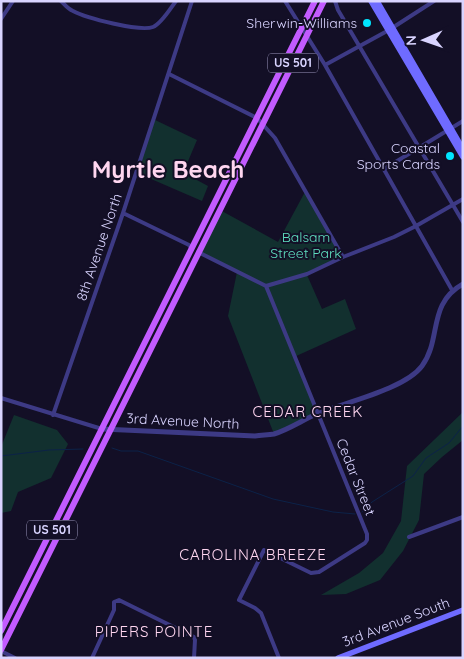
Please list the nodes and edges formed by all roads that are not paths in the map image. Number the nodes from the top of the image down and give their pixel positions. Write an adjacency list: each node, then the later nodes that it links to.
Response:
1 (13, 1): 12 (street)
2 (61, 1): 3 (street)
3 (176, 1)
4 (192, 1): 18 (street, 8th Avenue North)
5 (285, 1): 13 (street)
6 (315, 1): 13 (main road, US 501)
7 (324, 1): 15 (main road, US 501)
8 (334, 1): 16 (street)
9 (371, 1): 14 (main road)
10 (377, 1): 14 (main road)
11 (434, 1): 14 (street)
12 (1, 19)
13 (302, 29): 15 (street); 19 (main road, US 501)
14 (391, 29): 16 (street); 22 (main road)
15 (306, 36): 17 (street); 21 (main road, US 501)
16 (360, 46): 17 (street); 23 (street)
17 (325, 65): 26 (street)
18 (168, 74): 19 (street); 29 (street, 8th Avenue North)
19 (257, 118): 21 (street); 32 (main road, US 501)
20 (463, 120): 22 (street)
21 (263, 124): 33 (main road, US 501); 34 (street)
22 (449, 129): 23 (street); 24 (main road); 25 (main road)
23 (419, 147): 26 (street); 28 (street)
24 (463, 149)
25 (463, 157)
26 (384, 169): 31 (street)
27 (463, 199): 28 (street)
28 (452, 205): 30 (street); 31 (street)
29 (123, 213): 32 (street); 40 (street, 8th Avenue North)
30 (463, 222)
31 (416, 226): 34 (street); 37 (street)
32 (192, 249): 33 (street); 41 (main road, US 501)
33 (199, 253): 36 (street); 42 (main road, US 501)
34 (343, 257): 36 (street)
35 (463, 284): 37 (street)
36 (266, 286): 39 (street, Cedar Street)
37 (452, 290): 39 (street, 3rd Avenue North)
38 (1, 398): 40 (street)
39 (318, 414): 42 (street, 3rd Avenue North); 51 (street, Cedar Street)
40 (53, 415): 41 (street)
41 (102, 429): 42 (street, 3rd Avenue North); 46 (main road, US 501)
42 (110, 429): 47 (main road, US 501)
43 (463, 518): 44 (street)
44 (409, 537)
45 (463, 610): 52 (main road, 3rd Avenue South)
46 (1, 631)
47 (1, 650): 48 (street)
48 (15, 658)
49 (92, 658): 50 (street)
50 (194, 658)
51 (279, 658)
52 (338, 658)

